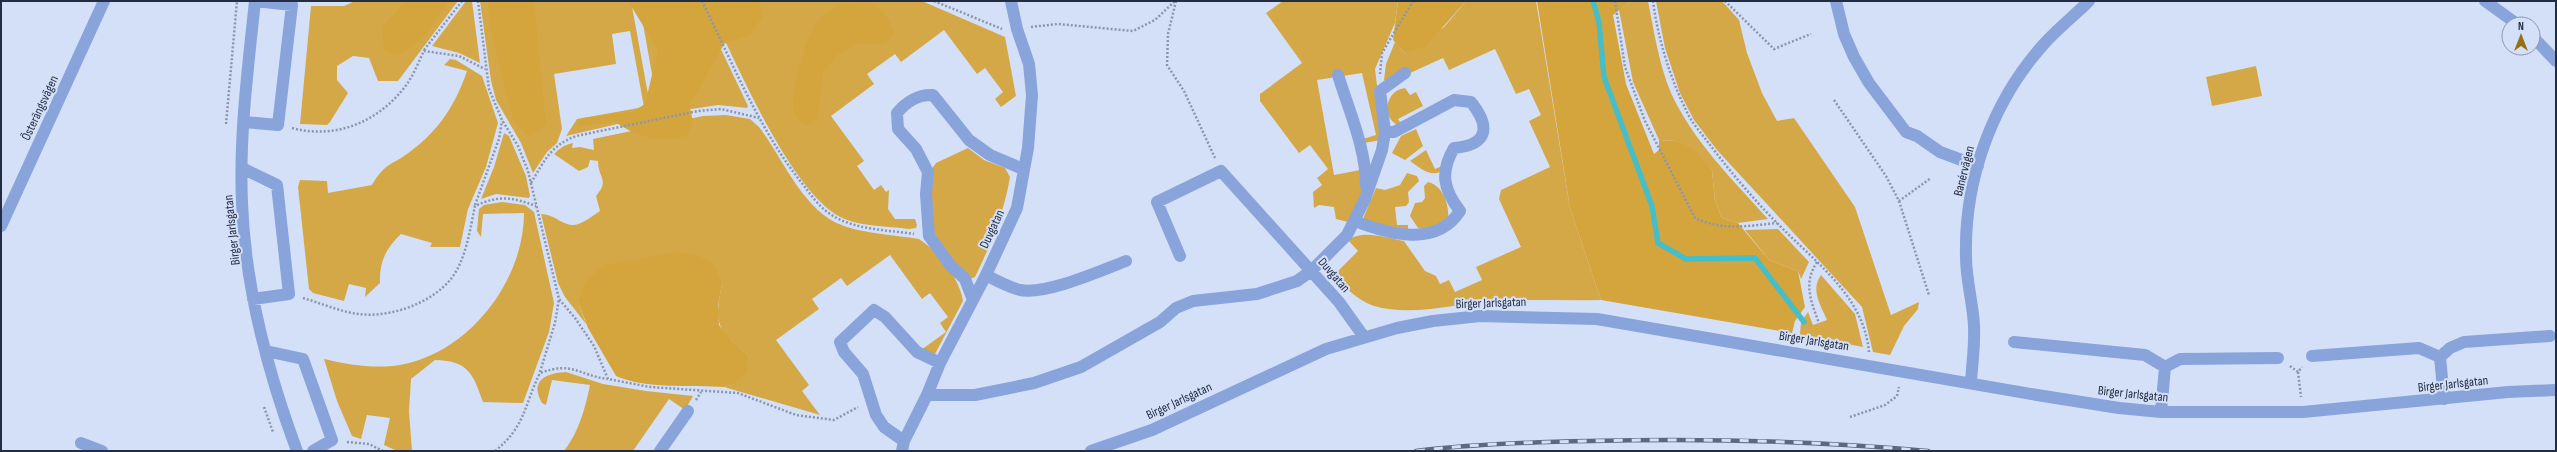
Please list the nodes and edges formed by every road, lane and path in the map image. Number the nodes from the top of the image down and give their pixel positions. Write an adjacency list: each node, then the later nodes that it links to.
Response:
1 (104, 1): 44 (street, Österängsvägen)
2 (255, 1): 29 (street, Birger Jarlsgatan); 30 (street)
3 (462, 1): 20 (path)
4 (478, 1): 22 (path)
5 (702, 1): 27 (path)
6 (934, 1): 17 (path)
7 (1011, 1): 17 (street, Duvgatan)
8 (1176, 1): 17 (path); 35 (path)
9 (1413, 1): 25 (path)
10 (1615, 1): 43 (path)
11 (1653, 1): 43 (path)
12 (1725, 1): 18 (path)
13 (1836, 1): 32 (street)
14 (2089, 1): 32 (street, Banérvägen)
15 (2484, 1): 16 (street)
16 (2506, 16)
17 (1017, 29): 34 (street, Duvgatan)
18 (1811, 34)
19 (2541, 46): 21 (street)
20 (424, 51): 22 (path); 30 (path)
21 (2556, 61)
22 (485, 69): 28 (path)
23 (1405, 73): 25 (street)
24 (1338, 75): 38 (street)
25 (1380, 91): 31 (street)
26 (1834, 100): 39 (path)
27 (760, 118): 37 (path); 45 (path)
28 (502, 120): 37 (path); 40 (path)
29 (244, 122): 30 (street); 33 (street, Birger Jarlsgatan)
30 (278, 125)
31 (1385, 132): 38 (street); 42 (street)
32 (1978, 166): 71 (street, Banérvägen)
33 (242, 168): 51 (street); 53 (street, Birger Jarlsgatan)
34 (1023, 169): 45 (street); 50 (street, Duvgatan)
35 (1221, 171): 46 (street); 49 (street, Duvgatan)
36 (1931, 178): 39 (path)
37 (531, 183): 41 (path)
38 (1366, 199): 42 (street)
39 (1899, 201): 52 (path)
40 (475, 206): 41 (path); 51 (path)
41 (536, 206): 54 (path)
42 (1355, 221): 49 (street)
43 (1777, 224): 48 (path)
44 (1, 226)
45 (929, 236): 55 (street)
46 (1180, 256)
47 (1126, 261): 50 (street)
48 (1817, 262): 56 (path); 61 (path)
49 (1311, 271): 58 (street, Duvgatan); 74 (street)
50 (986, 276): 55 (street, Duvgatan)
51 (289, 294): 53 (street)
52 (1929, 295)
53 (254, 299): 60 (street, Birger Jarlsgatan)
54 (559, 299): 68 (path); 69 (path)
55 (973, 300): 65 (street, Duvgatan)
56 (1819, 323)
57 (2550, 336): 63 (street)
58 (1364, 337): 71 (street, Birger Jarlsgatan); 91 (street, Birger Jarlsgatan)
59 (2014, 342): 66 (street)
60 (266, 351): 82 (street); 86 (street, Birger Jarlsgatan)
61 (1876, 354)
62 (2312, 356): 63 (street); 67 (path)
63 (2440, 357): 75 (street)
64 (2278, 358): 66 (street); 67 (path)
65 (940, 362): 74 (street, Duvgatan); 76 (street)
66 (2165, 367): 79 (street)
67 (2298, 372): 80 (path)
68 (540, 373): 69 (path); 89 (path)
69 (608, 379): 76 (path)
70 (1892, 382): 72 (path)
71 (1971, 383): 79 (street, Birger Jarlsgatan)
72 (1900, 384)
73 (2556, 390): 75 (street, Birger Jarlsgatan)
74 (927, 395): 84 (street, Duvgatan)
75 (2444, 399): 80 (street, Birger Jarlsgatan)
76 (871, 404): 84 (street)
77 (1885, 404): 81 (path)
78 (688, 411): 90 (street)
79 (2162, 412): 80 (street, Birger Jarlsgatan)
80 (2303, 412)
81 (1850, 417)
82 (332, 440): 87 (street); 88 (path)
83 (81, 443): 85 (street)
84 (903, 446)
85 (102, 451)
86 (297, 451)
87 (313, 451)
88 (383, 451)
89 (495, 451)
90 (660, 451)
91 (1091, 451)

